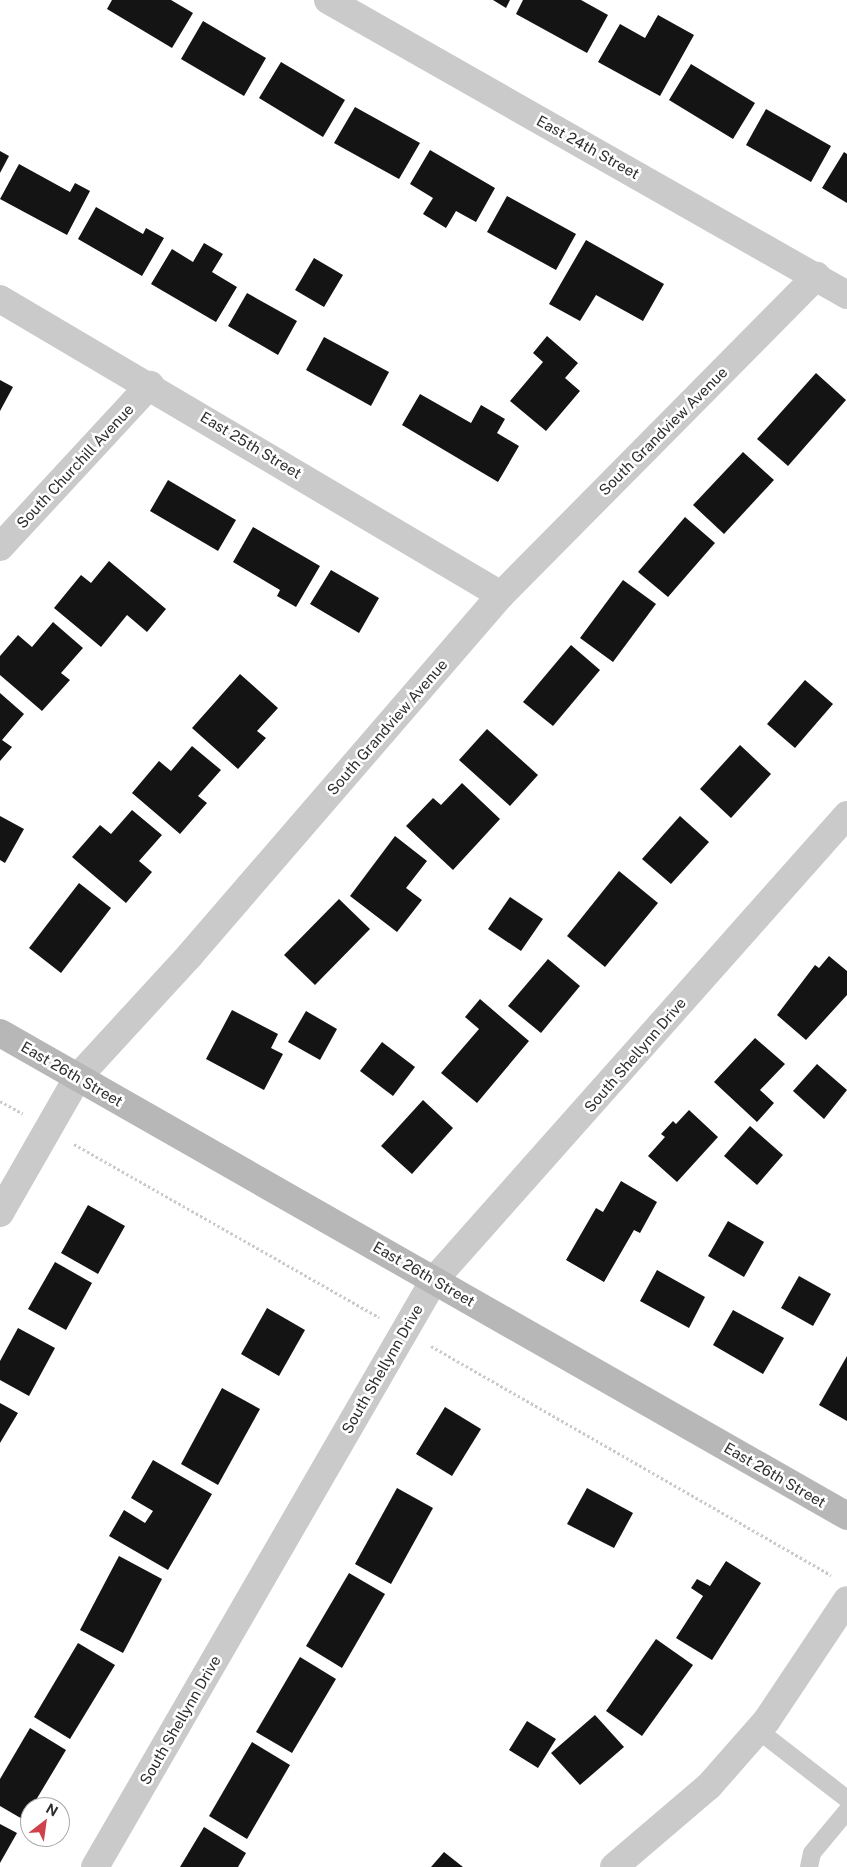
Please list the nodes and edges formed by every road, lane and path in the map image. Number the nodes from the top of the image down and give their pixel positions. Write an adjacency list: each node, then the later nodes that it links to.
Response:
1 (328, 0): 2 (street, East 24th Street)
2 (817, 276): 3 (street, East 24th Street); 7 (street, South Grandview Avenue)
3 (847, 295)
4 (0, 298): 5 (street, East 25th Street)
5 (150, 385): 6 (street, South Churchill Avenue); 7 (street, East 25th Street)
6 (0, 547)
7 (501, 595): 10 (street, South Grandview Avenue)
8 (847, 815): 12 (street, South Shellynn Drive)
9 (0, 1033): 10 (main road, East 26th Street)
10 (78, 1077): 11 (street, South Grandview Avenue); 12 (main road, East 26th Street)
11 (0, 1213)
12 (434, 1280): 13 (main road, East 26th Street); 18 (street, South Shellynn Drive)
13 (847, 1516)
14 (847, 1600): 15 (street)
15 (758, 1730): 16 (lane); 19 (street)
16 (847, 1799)
17 (847, 1811): 20 (lane)
18 (95, 1867)
19 (614, 1867)
20 (809, 1867)

